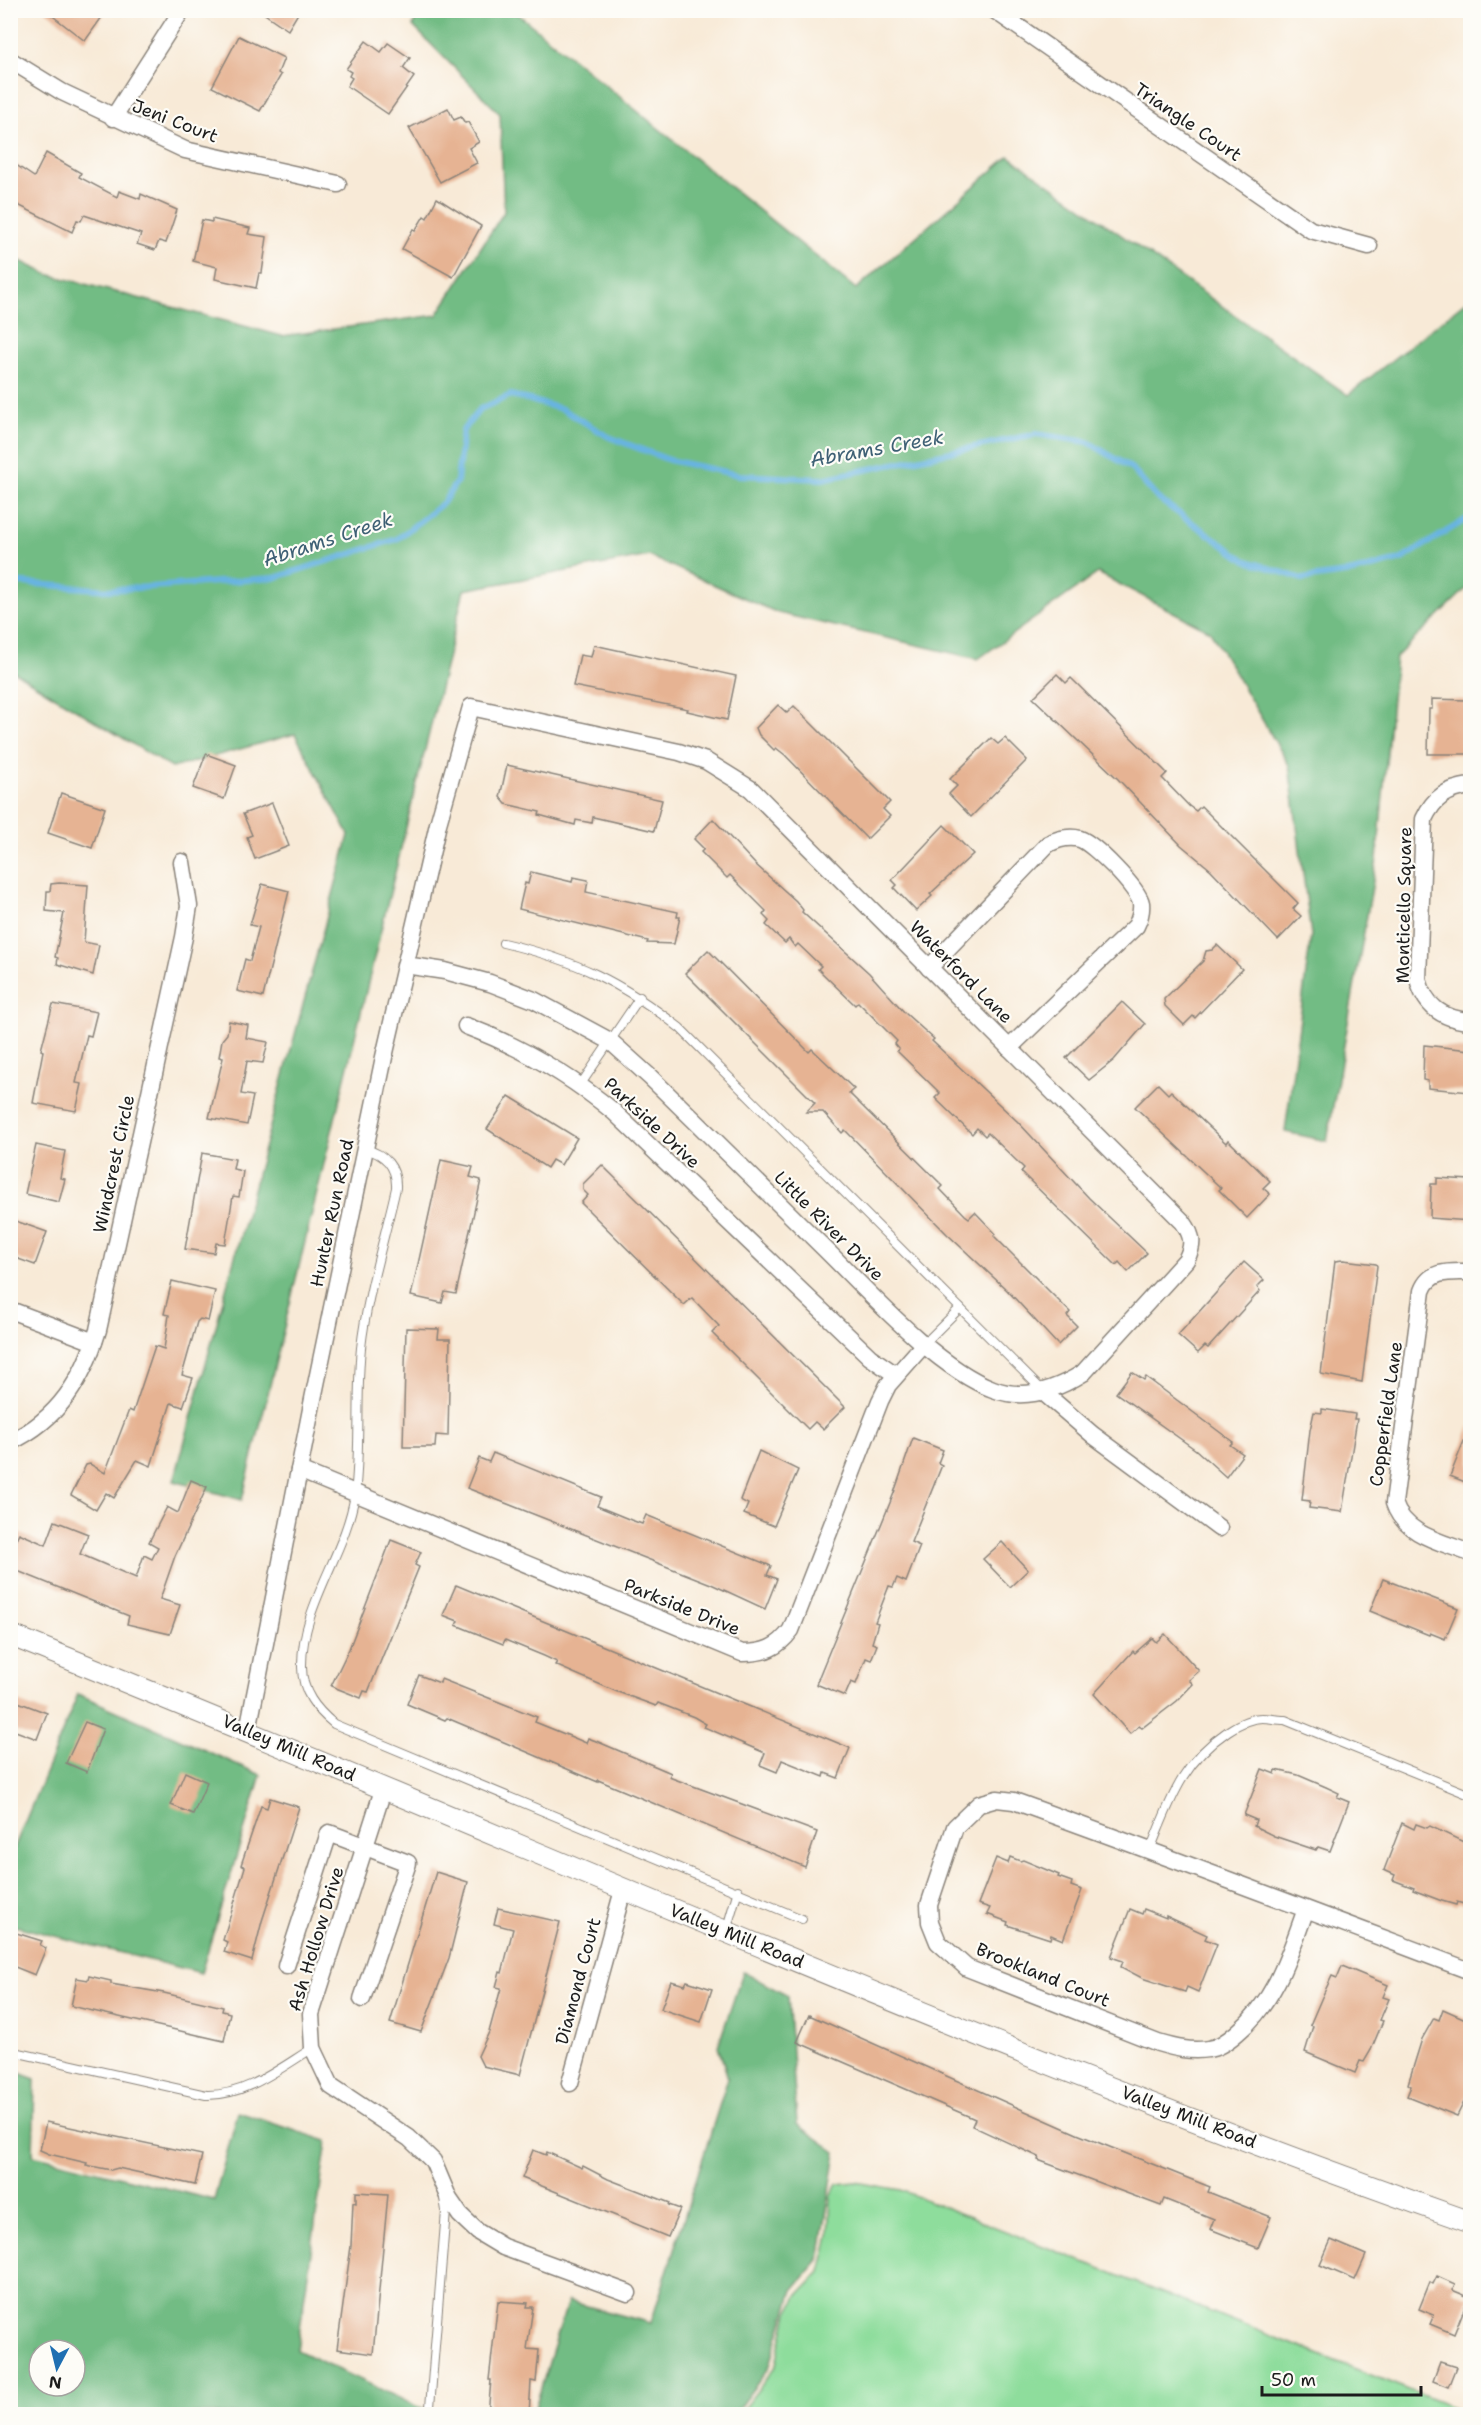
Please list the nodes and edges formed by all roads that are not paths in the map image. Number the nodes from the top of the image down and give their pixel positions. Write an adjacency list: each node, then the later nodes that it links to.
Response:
1 (182, 10): 4 (street)
2 (994, 10): 6 (street, Triangle Court)
3 (10, 60): 4 (street, Jeni Court)
4 (113, 118): 5 (street, Jeni Court)
5 (338, 184)
6 (1370, 246)
7 (471, 708): 11 (street, Hunter Run Road); 12 (street, Waterford Lane)
8 (1470, 786): 14 (street, Monticello Square)
9 (182, 862): 23 (street, Windcrest Circle)
10 (503, 943): 13 (lane)
11 (405, 965): 16 (street, Little River Drive); 19 (street, Hunter Run Road)
12 (929, 968): 17 (street, Waterford Lane); 17 (street)
13 (640, 997): 16 (lane); 21 (lane)
14 (1470, 1021)
15 (466, 1026): 18 (street, Parkside Drive)
16 (610, 1041): 18 (lane); 24 (street, Little River Drive)
17 (1009, 1048): 26 (street, Waterford Lane)
18 (581, 1084): 25 (street, Parkside Drive)
19 (365, 1149): 28 (street, Hunter Run Road); 29 (lane)
20 (1470, 1272): 31 (street, Copperfield Lane)
21 (960, 1308): 24 (lane); 26 (lane)
22 (10, 1310): 23 (street)
23 (94, 1342): 27 (street, Windcrest Circle)
24 (925, 1343): 25 (street, Parkside Drive); 26 (street, Little River Drive)
25 (896, 1375): 29 (street, Parkside Drive)
26 (1043, 1392): 30 (street)
27 (10, 1442)
28 (299, 1470): 29 (street, Parkside Drive); 33 (street, Hunter Run Road)
29 (355, 1493): 39 (lane)
30 (1219, 1528)
31 (1470, 1553)
32 (10, 1635): 33 (street, Valley Mill Road)
33 (248, 1730): 34 (street, Valley Mill Road)
34 (384, 1787): 36 (street, Ash Hollow Drive); 38 (street, Valley Mill Road)
35 (1470, 1794): 37 (lane)
36 (364, 1846): 43 (street); 45 (street); 46 (street, Ash Hollow Drive)
37 (1150, 1850): 40 (street, Brookland Court); 40 (street, Brookland Court)
38 (623, 1890): 42 (street, Valley Mill Road); 48 (street, Diamond Court)
39 (738, 1890): 41 (lane); 42 (lane)
40 (1306, 1909): 44 (street, Brookland Court)
41 (802, 1918)
42 (726, 1932): 50 (street, Valley Mill Road)
43 (286, 1966)
44 (1470, 1971)
45 (362, 1999)
46 (313, 2048): 47 (lane); 49 (street, Ash Hollow Drive)
47 (10, 2051)
48 (570, 2083)
49 (443, 2185): 51 (street, Ash Hollow Drive); 52 (lane)
50 (1470, 2222)
51 (628, 2293)
52 (430, 2407)

